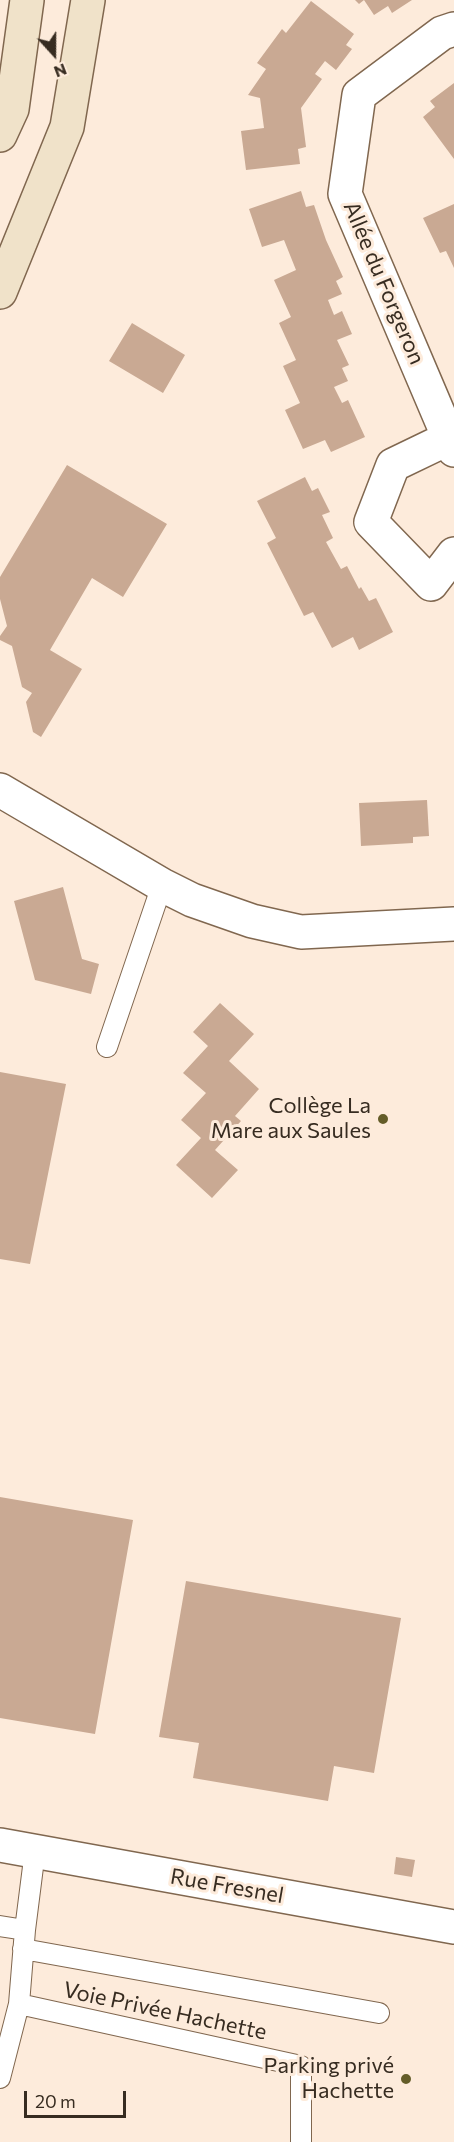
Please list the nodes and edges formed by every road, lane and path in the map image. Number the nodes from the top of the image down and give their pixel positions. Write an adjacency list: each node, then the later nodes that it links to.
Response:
1 (27, 0): 4 (street)
2 (88, 0): 5 (street)
3 (454, 29): 6 (street, Allée du Forgeron)
4 (0, 135)
5 (0, 292)
6 (452, 444): 7 (street, Allée du Forgeron)
7 (454, 554)
8 (0, 790): 9 (street)
9 (162, 885): 10 (street); 11 (lane)
10 (454, 924)
11 (107, 1047)
12 (0, 1845): 13 (street, Rue Fresnel)
13 (35, 1851): 15 (street, Rue Fresnel); 16 (lane)
14 (0, 1926): 16 (lane)
15 (454, 1927)
16 (24, 1940): 17 (lane); 18 (lane)
17 (19, 2004): 19 (lane); 20 (lane, Voie Privée Hachette)
18 (379, 2013)
19 (0, 2078)
20 (301, 2142)

